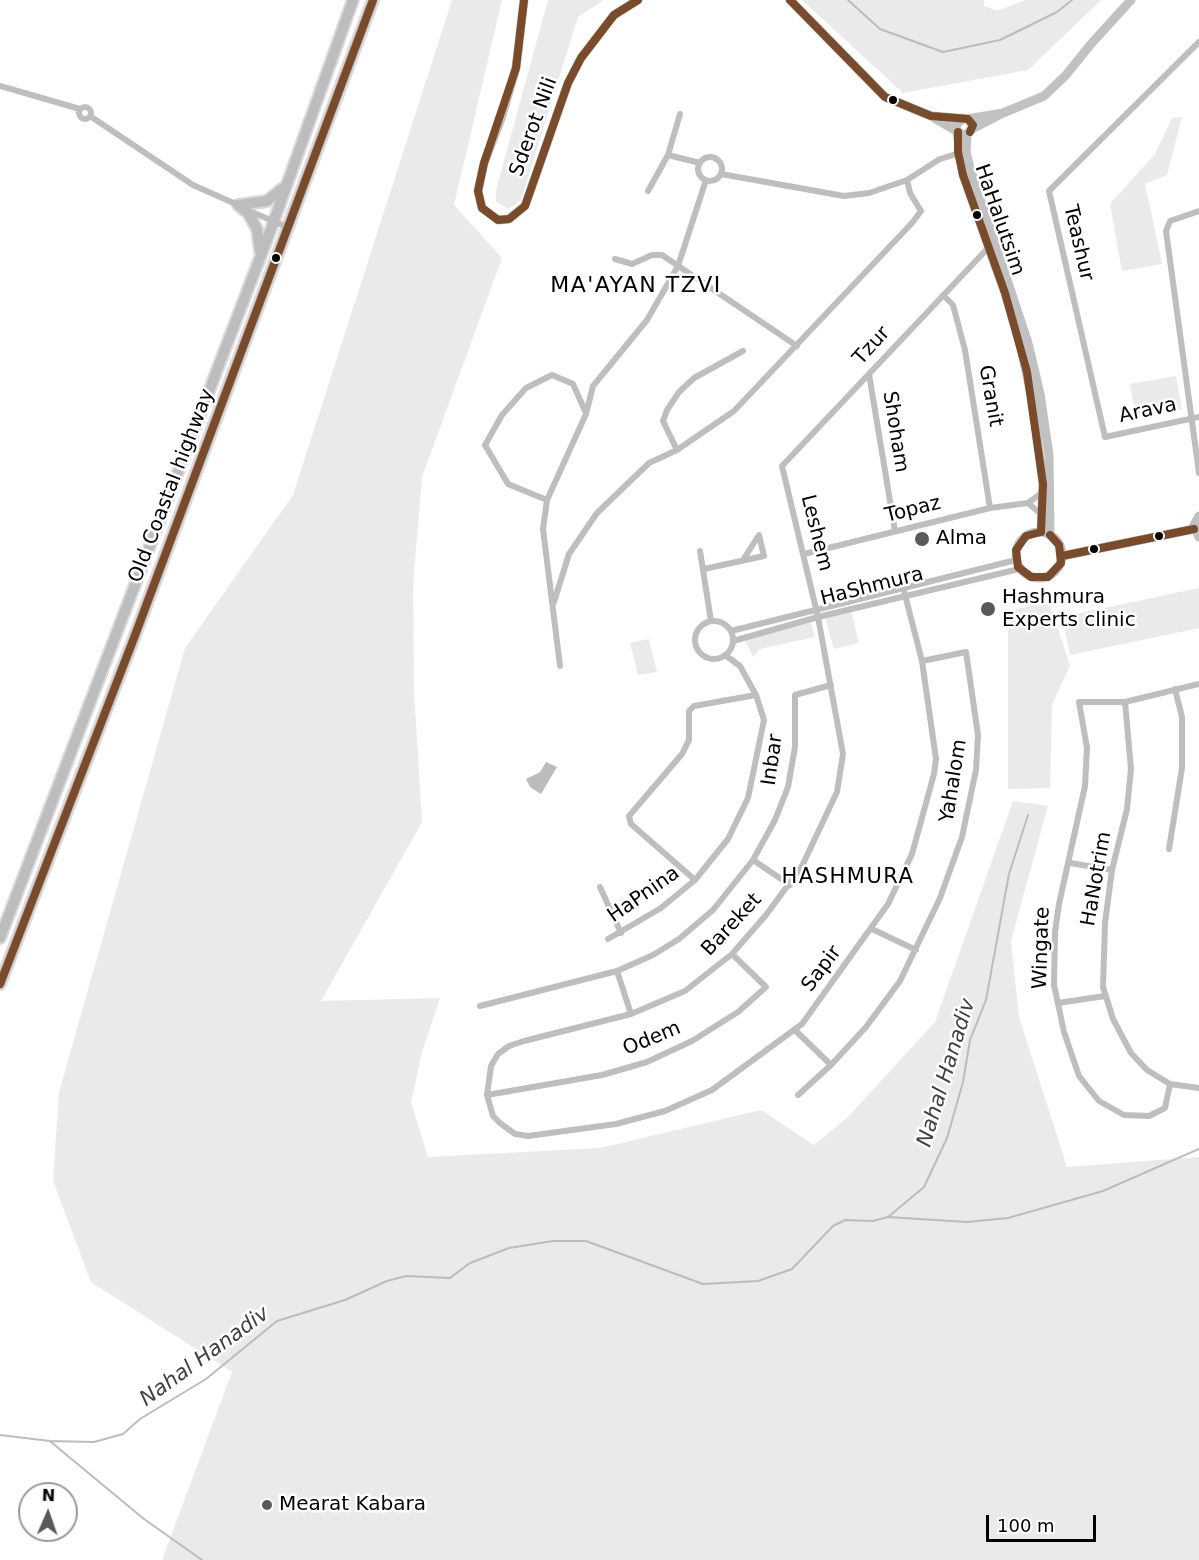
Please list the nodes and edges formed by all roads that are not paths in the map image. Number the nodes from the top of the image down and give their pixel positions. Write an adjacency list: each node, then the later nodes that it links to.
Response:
1 (352, 0): 20 (highway, Old Coastal highway)
2 (373, 0): 25 (highway, Old Coastal highway)
3 (524, 0): 4 (street, Sderot Nili)
4 (638, 0)
5 (790, 0): 11 (street)
6 (1131, 0): 9 (street)
7 (1199, 42): 37 (street, Teashur)
8 (0, 86): 22 (street)
9 (1003, 113): 12 (street); 13 (street)
10 (680, 114): 15 (street)
11 (931, 116): 12 (street); 13 (street)
12 (965, 118): 13 (street); 13 (street)
13 (966, 132): 14 (street, HaHalutsim)
14 (962, 152): 19 (street); 26 (street, HaHalutsim); 49 (street, HaHalutsim)
15 (669, 154): 16 (street); 21 (street)
16 (700, 163): 17 (street); 18 (street)
17 (721, 174): 18 (street); 19 (street)
18 (706, 180): 29 (street)
19 (907, 180): 31 (street)
20 (285, 185): 22 (highway); 24 (highway, Old Coastal highway)
21 (648, 191)
22 (238, 205): 24 (street); 27 (highway)
23 (1199, 211): 36 (street)
24 (273, 222): 25 (street); 27 (highway, Old Coastal highway)
25 (287, 228): 86 (highway, Old Coastal highway)
26 (988, 248): 30 (street, Tzur); 41 (street, HaHalutsim)
27 (260, 256): 81 (highway, Old Coastal highway)
28 (615, 259): 29 (street)
29 (678, 266): 31 (street); 34 (street)
30 (943, 295): 33 (street, Tzur); 44 (street, Granit)
31 (797, 346): 38 (street)
32 (743, 351): 38 (street)
33 (869, 374): 39 (street, Tzur); 47 (street, Shoham)
34 (586, 414): 42 (street); 42 (street)
35 (1199, 417): 36 (street, Arava)
36 (1191, 419): 37 (street, Arava); 40 (street)
37 (1105, 437)
38 (677, 450): 58 (street)
39 (782, 466): 51 (street, Leshem)
40 (1199, 473)
41 (1043, 492): 43 (street, Topaz); 45 (street, HaHalutsim)
42 (548, 500): 58 (street)
43 (1028, 502): 44 (street, Topaz); 45 (street)
44 (990, 508): 47 (street, Topaz)
45 (1043, 516): 49 (street, HaHalutsim)
46 (1199, 516): 48 (street)
47 (894, 531): 51 (street, Topaz)
48 (1197, 533): 52 (street)
49 (1046, 534): 52 (street); 54 (street)
50 (700, 551): 55 (street)
51 (805, 552): 59 (street, Leshem)
52 (1062, 556): 54 (street)
53 (743, 560): 55 (street)
54 (1018, 565): 56 (street, HaShmura); 57 (street, HaShmura)
55 (704, 569): 61 (street)
56 (903, 586): 57 (street, Sapir); 59 (street, HaShmura)
57 (906, 595): 60 (street, HaShmura); 65 (street, Sapir)
58 (553, 606): 66 (street)
59 (816, 608): 60 (street, Bareket); 62 (street, HaShmura)
60 (818, 617): 63 (street, HaShmura); 68 (street, Bareket)
61 (711, 621): 62 (street); 64 (street)
62 (731, 631): 63 (street)
63 (733, 642): 64 (street)
64 (725, 655): 70 (street, HaPnina)
65 (922, 661): 79 (street, Sapir); 83 (street, Yahalom)
66 (560, 666)
67 (1199, 684): 69 (street)
68 (831, 685): 73 (street, Inbar); 77 (street, Bareket)
69 (1175, 689): 71 (street); 72 (street)
70 (756, 695): 76 (street, HaPnina); 76 (street)
71 (1125, 702): 74 (street, Wingate); 75 (street, HaNotrim)
72 (1169, 849)
73 (753, 860): 77 (street); 85 (street, Inbar)
74 (1070, 863): 75 (street); 88 (street, Wingate)
75 (1112, 870): 87 (street, HaNotrim)
76 (695, 880): 80 (street, HaPnina)
77 (790, 885): 84 (street, Bareket)
78 (600, 888): 80 (street)
79 (872, 929): 83 (street); 91 (street, Sapir)
80 (621, 933): 82 (street, HaPnina)
81 (0, 938)
82 (608, 939)
83 (916, 950): 92 (street, Yahalom)
84 (732, 954): 90 (street, Bareket); 95 (street, Odem)
85 (617, 971): 89 (street, Inbar); 90 (street)
86 (0, 984)
87 (1105, 996): 88 (street); 93 (street, HaNotrim)
88 (1058, 1003): 93 (street, Wingate)
89 (480, 1006)
90 (631, 1014): 95 (street, Bareket)
91 (796, 1031): 92 (street); 95 (street, Sapir)
92 (831, 1065): 96 (street, Yahalom)
93 (1170, 1084): 94 (street, HaNotrim)
94 (1199, 1088)
95 (487, 1095)
96 (798, 1095)

